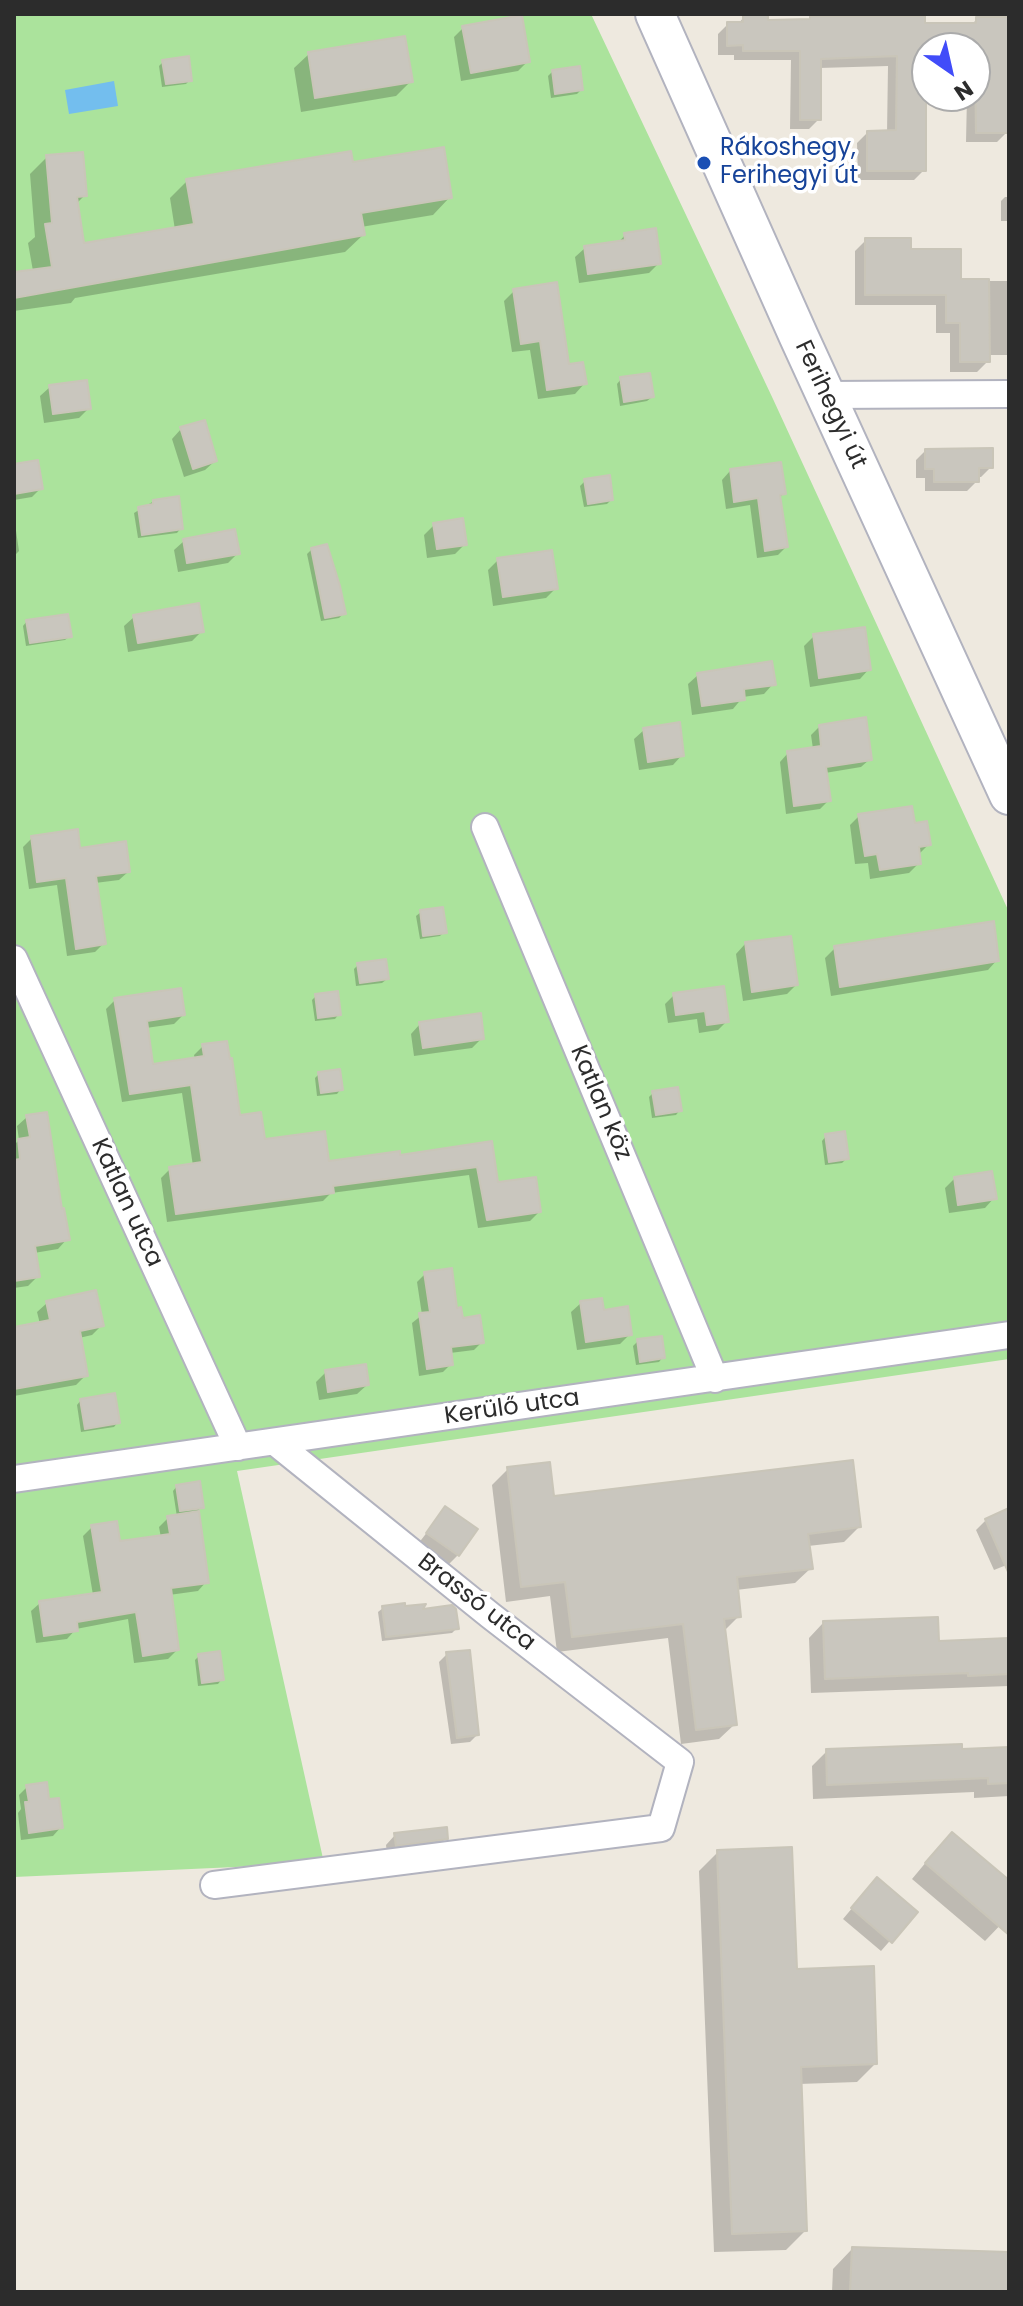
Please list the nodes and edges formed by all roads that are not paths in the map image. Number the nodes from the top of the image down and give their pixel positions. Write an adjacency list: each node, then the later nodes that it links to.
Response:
1 (655, 14): 3 (main road, Ferihegyi út)
2 (1009, 394): 3 (street)
3 (826, 395): 4 (main road, Ferihegyi út)
4 (1009, 795)
5 (485, 827): 8 (street, Katlan köz)
6 (14, 959): 10 (street, Katlan utca)
7 (1009, 1335): 8 (street, Kerülő utca)
8 (715, 1379): 9 (street, Kerülő utca)
9 (275, 1442): 10 (street, Kerülő utca); 12 (street, Brassó utca)
10 (238, 1447): 11 (street, Kerülő utca)
11 (14, 1479)
12 (214, 1885)

